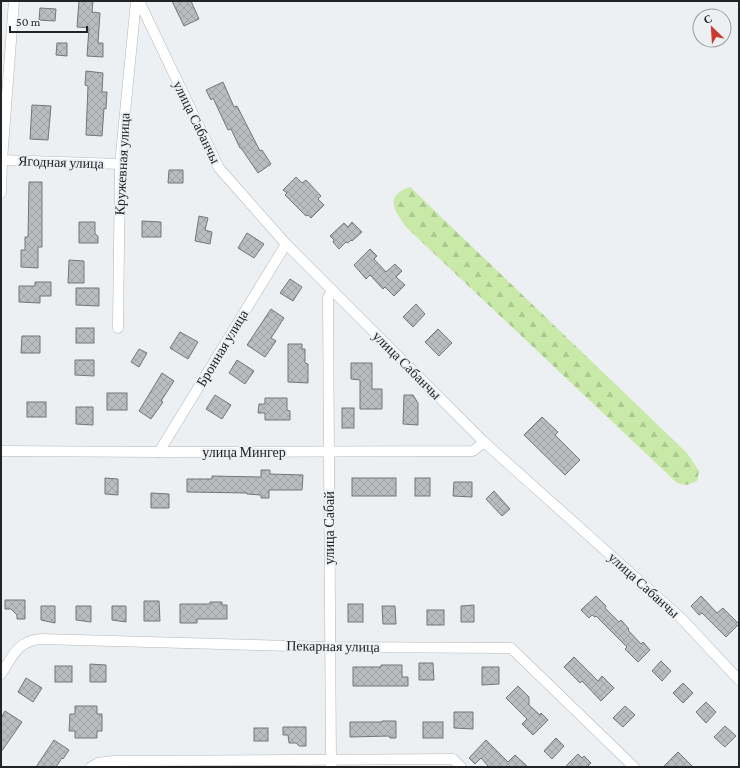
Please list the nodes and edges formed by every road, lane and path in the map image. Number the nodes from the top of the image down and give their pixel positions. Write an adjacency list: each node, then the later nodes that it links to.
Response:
1 (14, 1): 4 (street)
2 (136, 1): 5 (street, Кружевная улица)
3 (139, 1): 7 (street, улица Сабанчы)
4 (1, 160): 5 (street, Ягодная улица); 6 (street)
5 (120, 164): 9 (street, Кружевная улица)
6 (1, 194)
7 (286, 244): 8 (street, улица Сабанчы); 12 (street, Бронная улица)
8 (332, 290): 10 (street, улица Сабанчы); 13 (street, улица Сабай)
9 (118, 328)
10 (484, 442): 13 (street, улица Мингер); 16 (street, улица Сабанчы)
11 (1, 451): 12 (street, улица Мингер)
12 (159, 452): 13 (street, улица Мингер)
13 (328, 452): 14 (street, улица Сабай)
14 (329, 647): 15 (street, Пекарная улица); 17 (street, улица Сабай); 20 (street, Пекарная улица)
15 (1, 674)
16 (739, 680)
17 (331, 763): 18 (street); 19 (street)
18 (91, 767)
19 (461, 767)
20 (634, 767)

